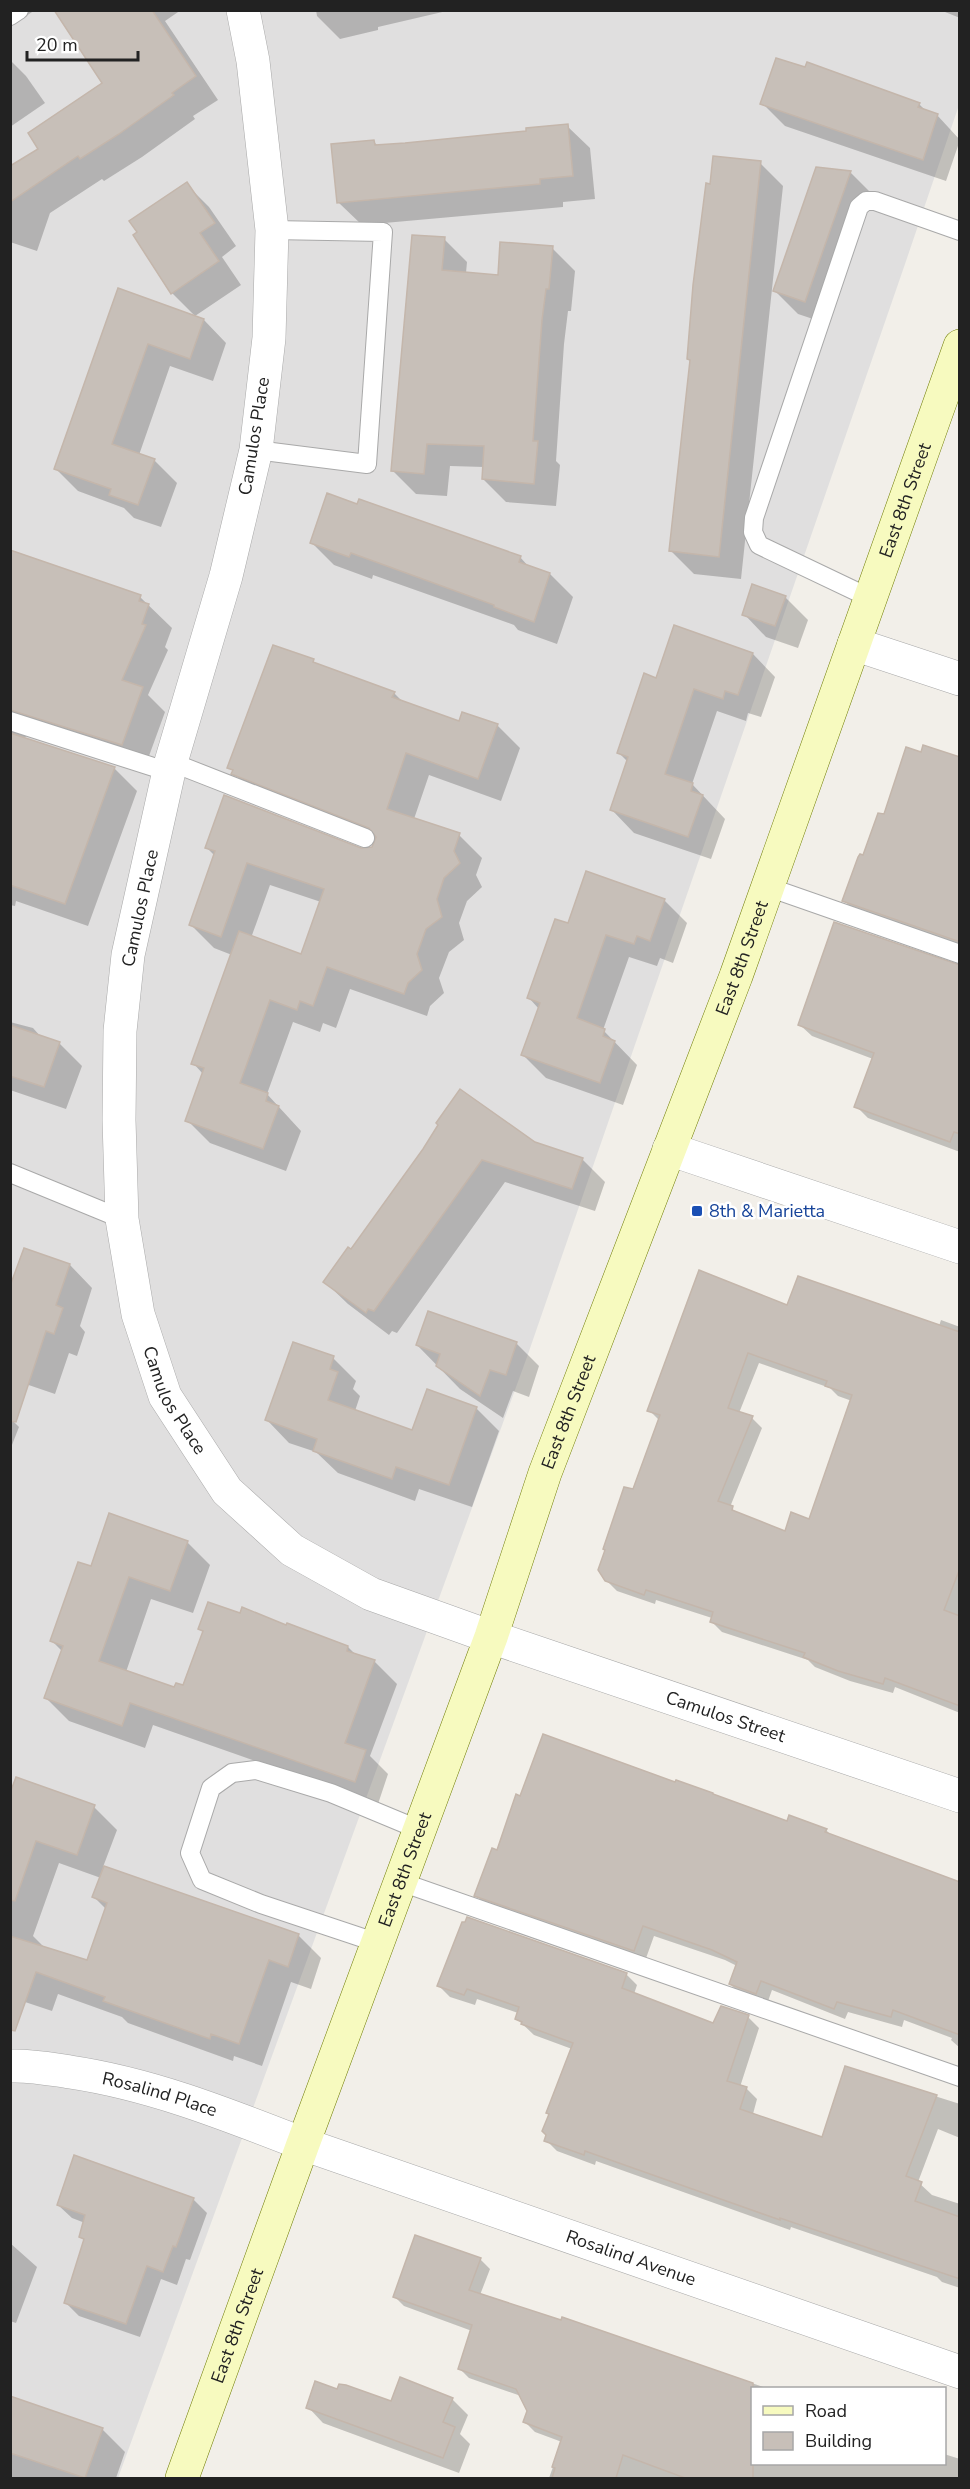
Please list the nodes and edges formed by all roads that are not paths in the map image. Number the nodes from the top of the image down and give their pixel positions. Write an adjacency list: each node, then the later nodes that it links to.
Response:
1 (19, 10): 3 (lane)
2 (243, 10): 4 (street, Camulos Place)
3 (10, 16)
4 (273, 230): 8 (street, Camulos Place); 8 (lane)
5 (960, 231): 9 (lane)
6 (960, 346): 7 (main road, East 8th Street)
7 (954, 379): 9 (main road, East 8th Street)
8 (256, 450): 13 (street, Camulos Place)
9 (870, 598): 10 (main road, East 8th Street)
10 (854, 644): 11 (street); 15 (main road, East 8th Street)
11 (960, 679)
12 (10, 721): 13 (lane)
13 (170, 767): 14 (lane); 19 (street, Camulos Place)
14 (365, 838)
15 (768, 887): 16 (lane); 17 (main road, East 8th Street)
16 (960, 954)
17 (669, 1149): 20 (street); 21 (main road, East 8th Street)
18 (10, 1173): 19 (lane)
19 (122, 1219): 21 (street, Camulos Place)
20 (960, 1247)
21 (491, 1637): 22 (street, Camulos Street); 23 (main road, East 8th Street)
22 (960, 1796)
23 (420, 1830): 24 (main road, East 8th Street); 25 (lane)
24 (401, 1882): 25 (main road, East 8th Street); 27 (lane)
25 (378, 1943): 28 (main road, East 8th Street)
26 (11, 2069): 28 (street, Rosalind Place)
27 (960, 2077)
28 (303, 2144): 29 (street, Rosalind Avenue); 30 (main road, East 8th Street)
29 (960, 2372)
30 (182, 2478)

